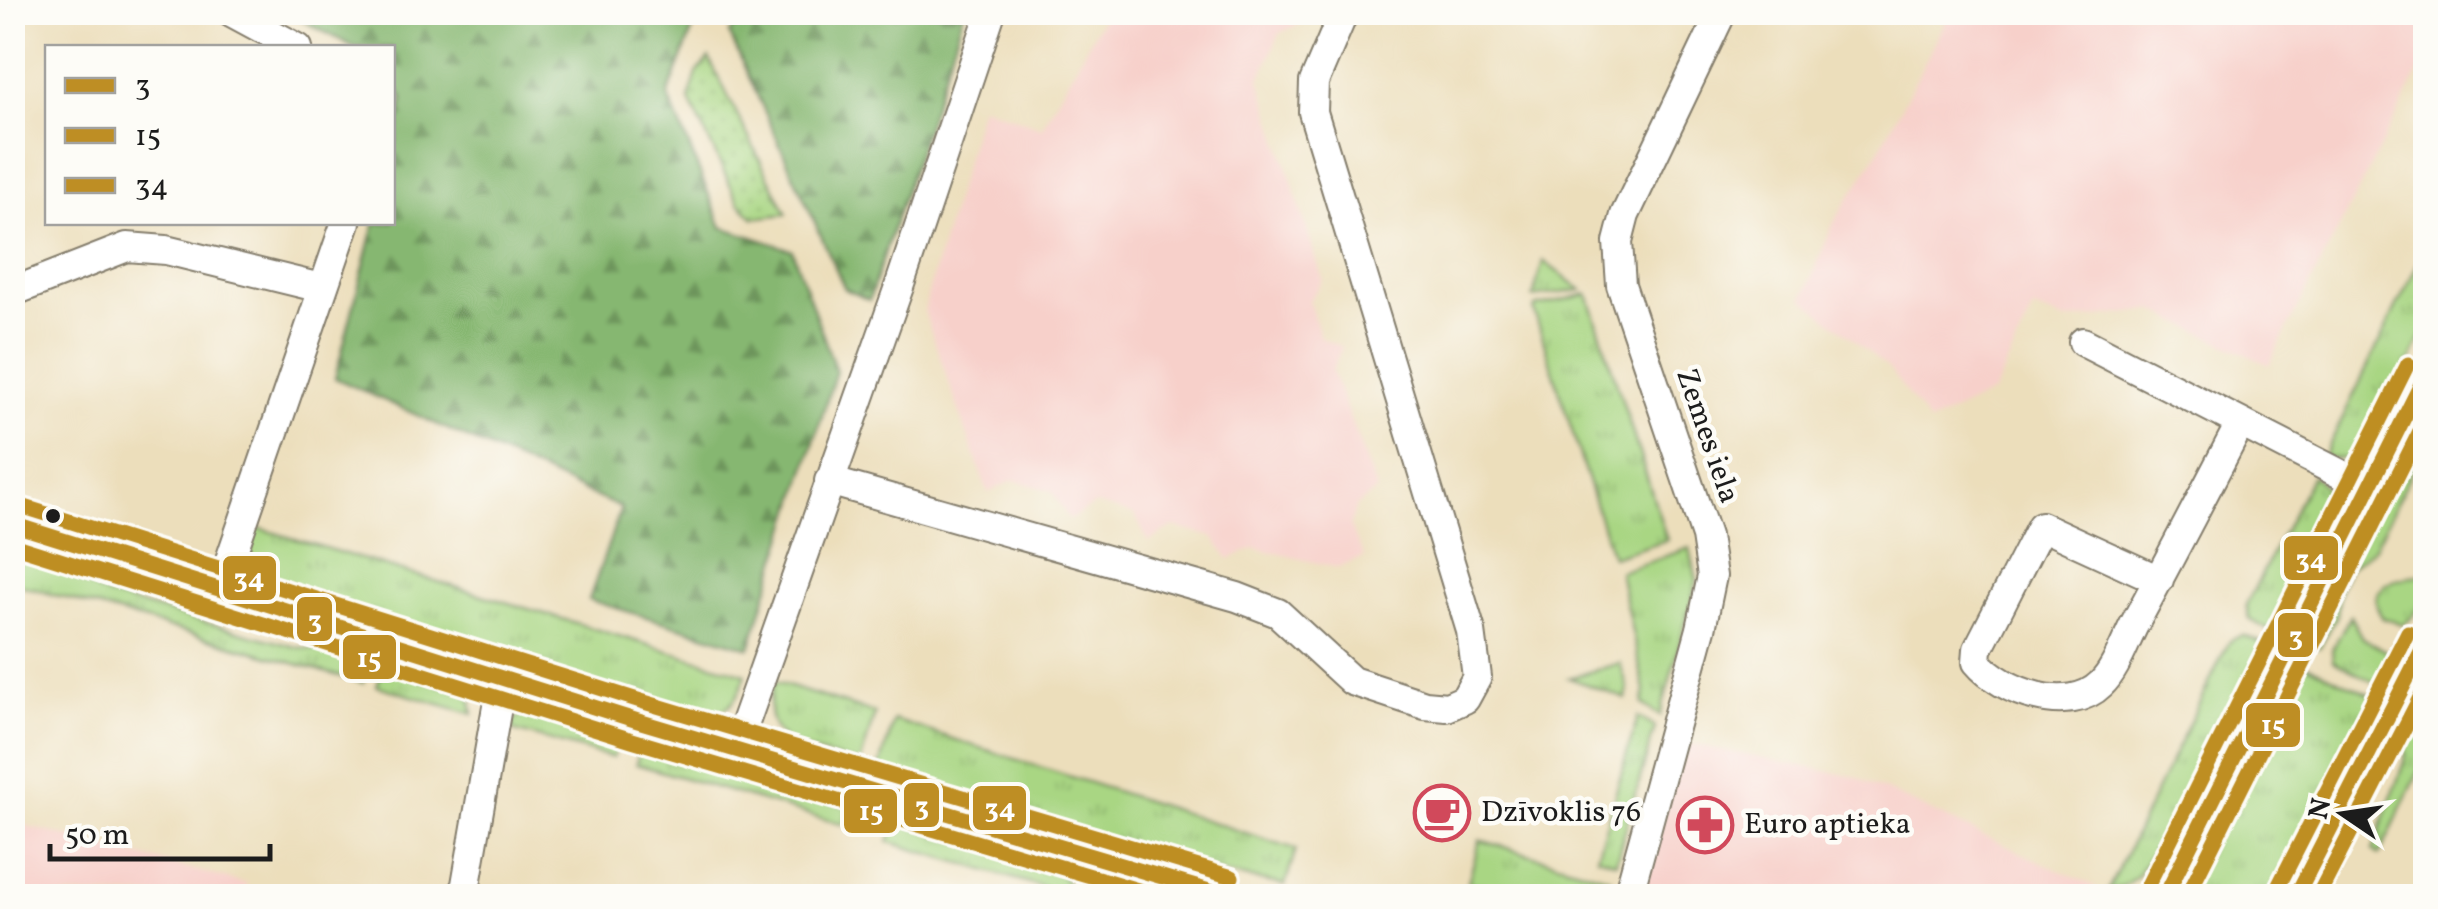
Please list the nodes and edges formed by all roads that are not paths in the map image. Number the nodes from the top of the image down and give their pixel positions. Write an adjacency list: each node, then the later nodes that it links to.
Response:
1 (231, 12): 5 (street)
2 (991, 12): 12 (street)
3 (1344, 12): 12 (street)
4 (1722, 12): 23 (street, Zemes iela)
5 (292, 45)
6 (345, 225): 7 (street)
7 (321, 288): 8 (street); 16 (street)
8 (12, 292)
9 (2083, 342): 11 (street)
10 (2426, 373): 13 (street)
11 (2240, 424): 13 (street); 15 (street)
12 (830, 481): 19 (street)
13 (2368, 488): 24 (street)
14 (12, 524): 16 (street)
15 (2158, 580): 15 (street)
16 (220, 589): 18 (street)
17 (2426, 641): 25 (street)
18 (502, 678): 19 (street); 21 (street)
19 (735, 750): 20 (street)
20 (1112, 881): 22 (street)
21 (464, 896)
22 (1226, 896)
23 (1628, 896)
24 (2165, 896)
25 (2296, 896)

